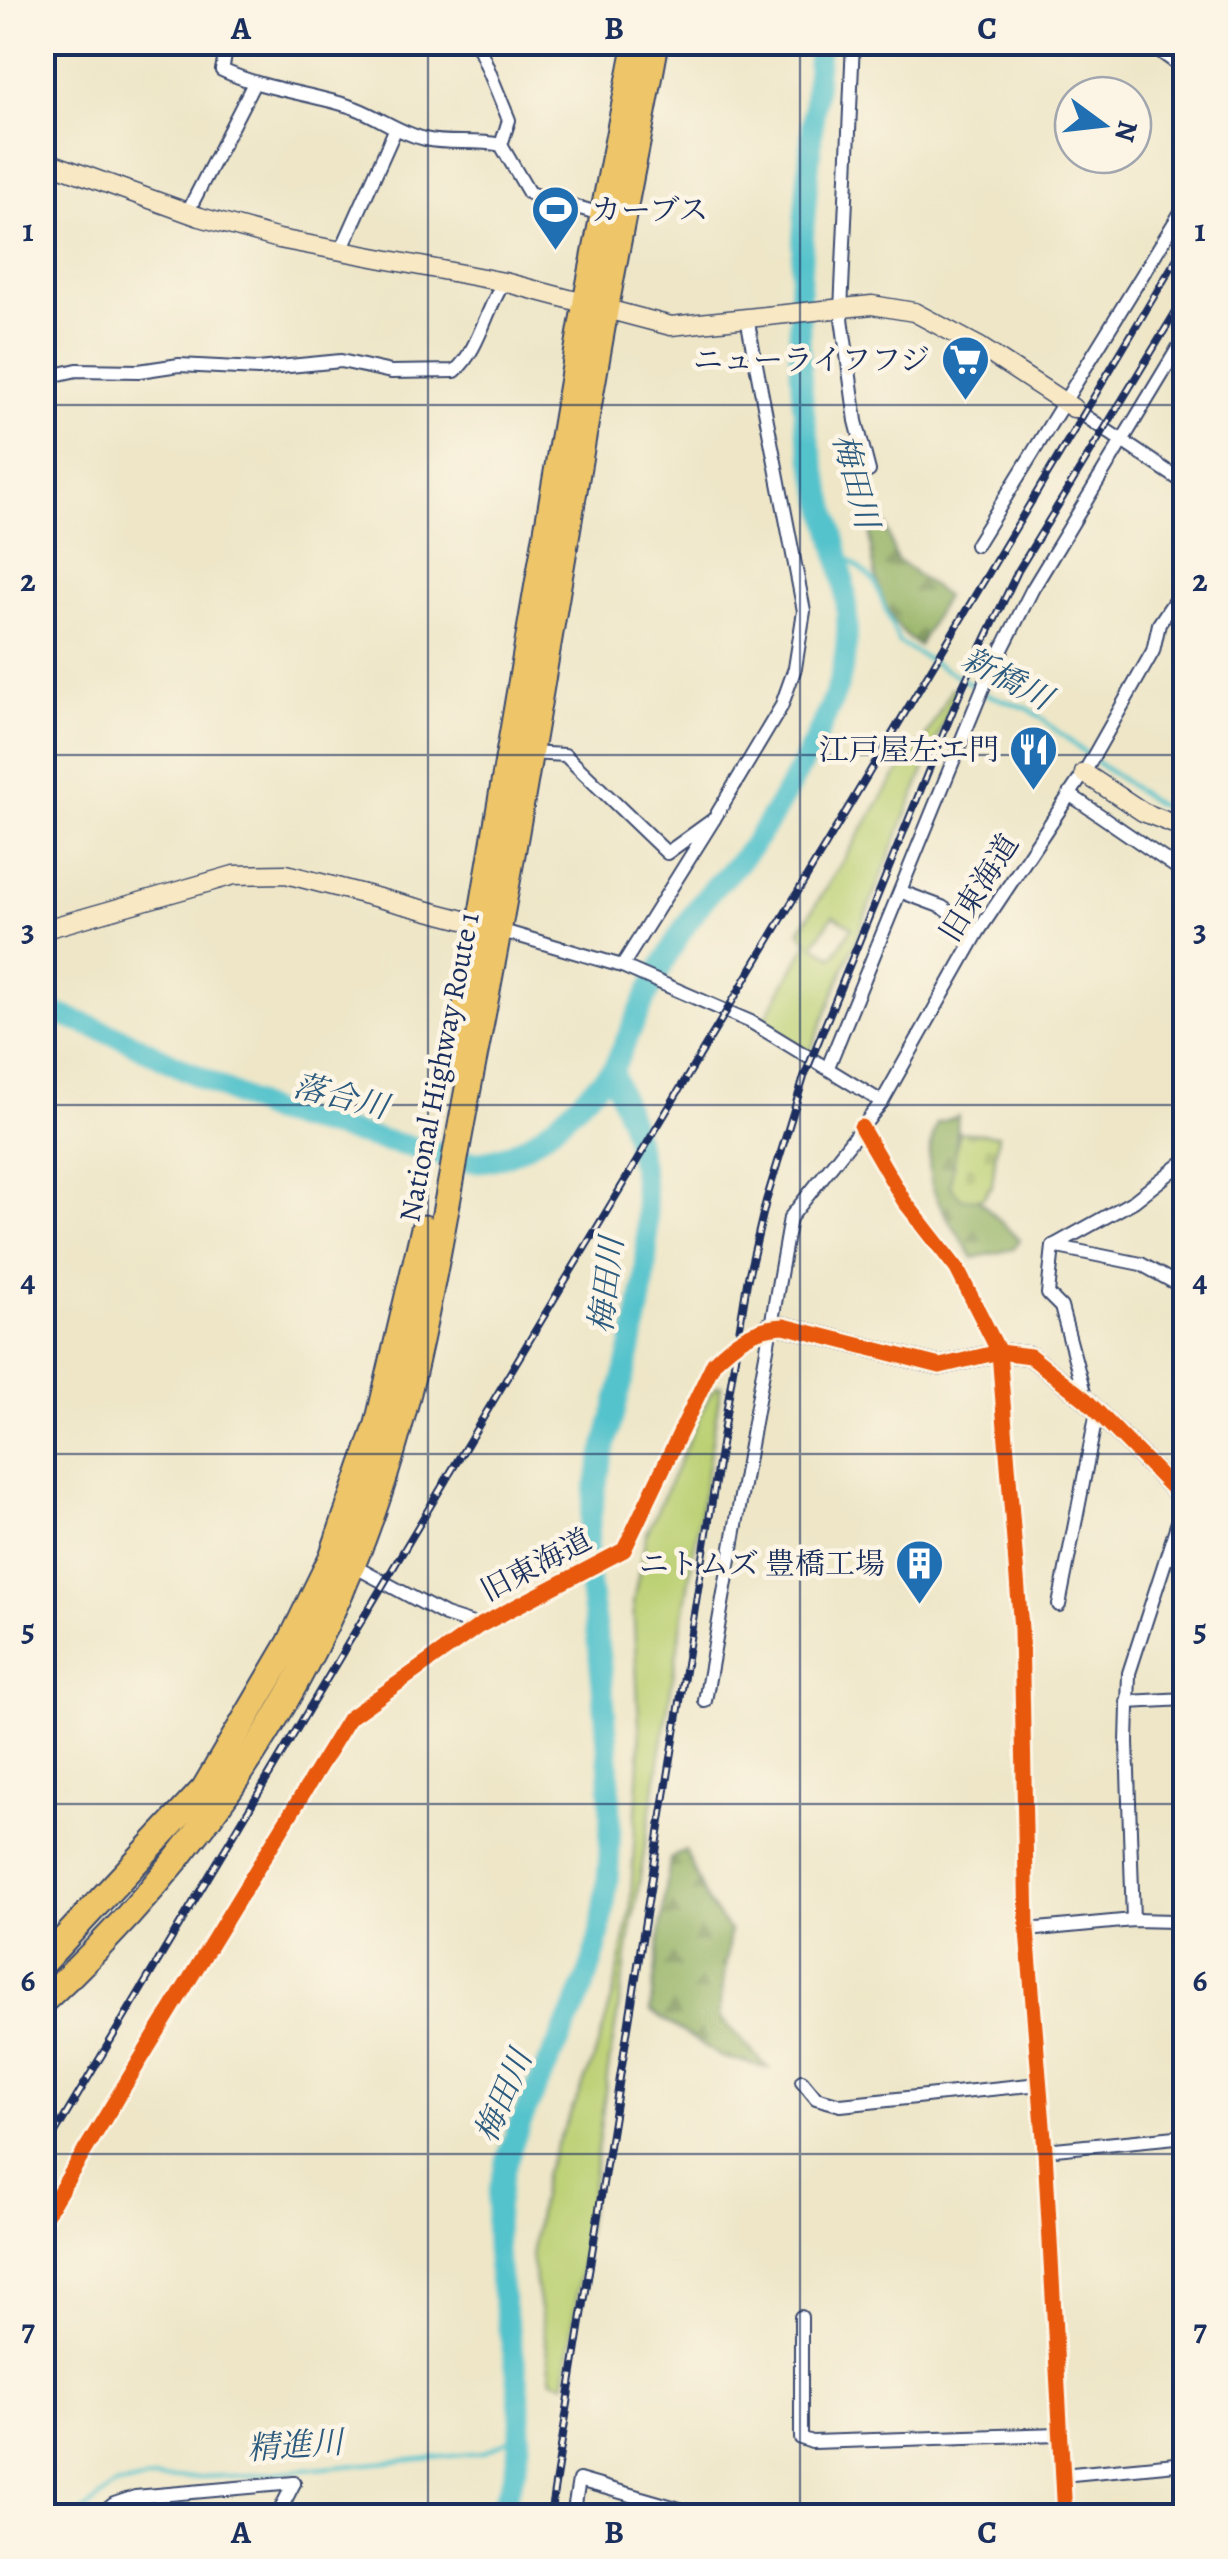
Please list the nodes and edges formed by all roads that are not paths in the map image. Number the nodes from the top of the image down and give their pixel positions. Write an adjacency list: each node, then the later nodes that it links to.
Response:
1 (228, 42): 8 (street)
2 (477, 42): 10 (street)
3 (638, 42): 14 (highway, National Highway Route 1)
4 (656, 42): 17 (highway, National Highway Route 1)
5 (853, 42): 18 (street)
6 (1146, 42): 7 (street)
7 (1186, 70)
8 (253, 84): 9 (street); 13 (street)
9 (394, 130): 10 (street); 15 (street)
10 (502, 145): 14 (street)
11 (42, 160): 13 (street)
12 (1186, 204): 22 (street)
13 (186, 212): 15 (street)
14 (604, 215): 17 (highway, National Highway Route 1)
15 (341, 251): 16 (street)
16 (504, 282): 17 (street); 21 (street)
17 (596, 305): 19 (street); 28 (highway, National Highway Route 1); 35 (highway, National Highway Route 1)
18 (836, 311): 19 (street); 22 (street); 24 (street)
19 (753, 318): 31 (street)
20 (1186, 334): 23 (street)
21 (42, 378)
22 (1068, 405): 23 (street); 26 (street)
23 (1120, 440): 25 (street); 34 (street)
24 (869, 471)
25 (1186, 484)
26 (976, 545)
27 (1186, 584): 29 (street, 旧東海道)
28 (529, 753): 31 (street); 35 (highway, National Highway Route 1)
29 (1089, 763): 30 (street, 旧東海道); 32 (street)
30 (1069, 794): 33 (street); 37 (street, 旧東海道)
31 (714, 819): 38 (street)
32 (1186, 829)
33 (1186, 874)
34 (902, 892): 37 (street); 39 (street)
35 (489, 927): 36 (street); 38 (street); 49 (highway, National Highway Route 1)
36 (42, 930)
37 (978, 932): 40 (street, 旧東海道)
38 (624, 967): 39 (street)
39 (828, 1066): 40 (street)
40 (882, 1102): 41 (street, 旧東海道)
41 (861, 1127): 45 (street, 旧東海道); 46 (street)
42 (1186, 1160): 43 (street)
43 (1052, 1246): 44 (street); 47 (street)
44 (1186, 1289)
45 (767, 1327): 46 (street); 51 (street, 旧東海道); 53 (street)
46 (1000, 1352): 47 (street); 56 (street)
47 (1092, 1406): 48 (street); 50 (street)
48 (1185, 1500): 54 (street)
49 (342, 1561): 51 (street); 57 (highway, National Highway Route 1); 58 (highway, National Highway Route 1)
50 (1060, 1604)
51 (479, 1626): 64 (street, 旧東海道)
52 (1186, 1699): 54 (street)
53 (705, 1701)
54 (1128, 1702): 55 (street)
55 (1133, 1920): 56 (street); 59 (street)
56 (1027, 1930): 61 (street)
57 (42, 1964)
58 (42, 2002)
59 (1186, 2034)
60 (802, 2081): 61 (street)
61 (1039, 2084): 63 (street)
62 (1186, 2136): 63 (street)
63 (1045, 2150): 66 (street)
64 (42, 2222)
65 (801, 2316): 66 (street)
66 (1059, 2434): 68 (street)
67 (1186, 2463): 68 (street)
68 (1062, 2476): 73 (street)
69 (99, 2516): 70 (street)
70 (277, 2516)
71 (573, 2516): 72 (street)
72 (704, 2516)
73 (1064, 2516)

